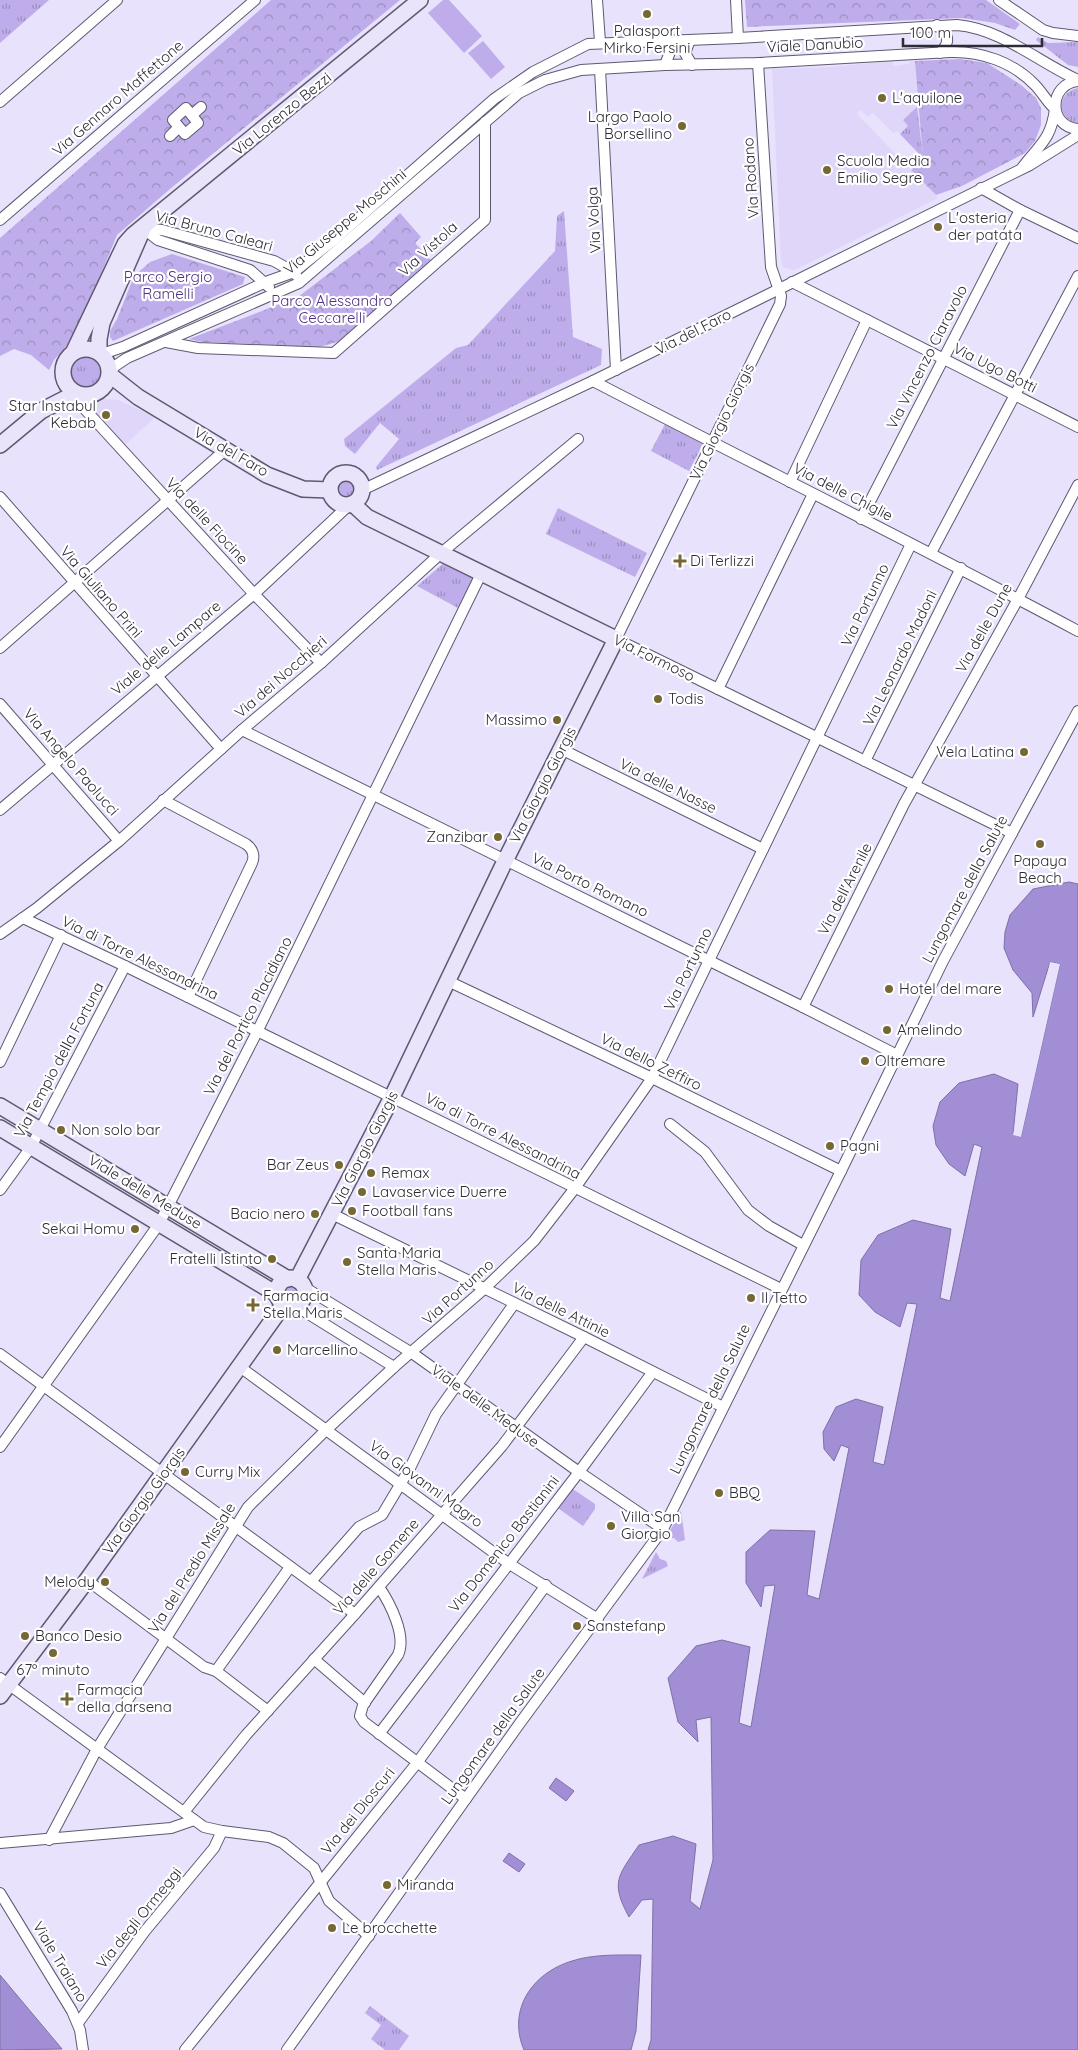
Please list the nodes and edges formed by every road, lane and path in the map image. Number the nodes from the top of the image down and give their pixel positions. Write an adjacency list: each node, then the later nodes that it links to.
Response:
1 (117, 0): 21 (street)
2 (420, 0): 32 (street, Via Lorenzo Bezzi)
3 (597, 0): 12 (street)
4 (736, 0): 9 (street)
5 (999, 0): 8 (street)
6 (252, 1): 31 (street, Via Gennaro Maffettone)
7 (937, 26): 9 (street, Viale Danubio); 14 (street); 20 (street, Viale Danubio)
8 (1078, 36)
9 (738, 38): 11 (street, Viale Danubio)
10 (662, 40): 11 (street, Viale Danubio); 12 (street, Viale Danubio); 16 (street)
11 (690, 40): 17 (street)
12 (600, 42): 13 (street, Viale Danubio)
13 (573, 51): 19 (street); 34 (street, Via Giuseppe Moschini)
14 (940, 52): 15 (street, Viale Danubio); 23 (street, Viale Danubio)
15 (758, 63): 17 (street, Viale Danubio); 39 (street, Via Rodano)
16 (665, 65): 17 (street, Viale Danubio); 18 (street, Viale Danubio)
17 (692, 65)
18 (600, 69): 19 (street, Viale Danubio); 46 (street, Via Volga)
19 (581, 70): 24 (street, Via Giuseppe Moschini)
20 (1078, 80): 23 (street)
21 (0, 102)
22 (201, 107): 27 (street)
23 (1055, 109): 25 (street, Viale Danubio); 28 (street)
24 (485, 122): 38 (street, Via Giuseppe Moschini); 42 (street, Via Vistola)
25 (1078, 129)
26 (1078, 135): 28 (street, Via del Faro)
27 (170, 136)
28 (1022, 168): 29 (street, Via del Faro)
29 (981, 188): 30 (street); 37 (street, Via del Faro)
30 (1020, 210): 33 (street); 45 (street, Via Vincenzo Ciaravolo)
31 (0, 219)
32 (143, 228): 34 (street, Via Bruno Caleari); 36 (street, Via Bruno Caleari); 43 (street, Via Lorenzo Bezzi); 44 (street, Via Lorenzo Bezzi)
33 (1078, 238)
34 (294, 272): 36 (street, Via Giuseppe Moschini); 38 (street)
35 (1078, 276): 52 (street)
36 (266, 282): 40 (street, Via Bruno Caleari); 44 (street, Via Giuseppe Moschini)
37 (792, 282): 39 (street, Via del Faro); 41 (street, Via Ugo Botti)
38 (298, 283): 40 (street, Via Giuseppe Moschini)
39 (778, 289): 46 (street, Via del Faro); 57 (street, Via Giorgio Giorgis)
40 (275, 294): 42 (street, Via Giuseppe Moschini)
41 (867, 320): 45 (street, Via Ugo Botti); 60 (street)
42 (165, 342): 47 (street, Via Giuseppe Moschini)
43 (74, 351): 44 (street); 48 (street)
44 (101, 353): 47 (street)
45 (942, 359): 52 (street, Via Ugo Botti); 68 (street, Via Vincenzo Ciaravolo)
46 (616, 370): 49 (street, Via del Faro)
47 (110, 373): 50 (street); 53 (street, Via del Faro)
48 (64, 379): 51 (street); 54 (street)
49 (593, 381): 57 (street, Via delle Chiglie); 63 (street, Via del Faro)
50 (99, 391): 51 (street); 53 (street, Via del Faro)
51 (78, 394): 54 (street); 66 (street, Via delle Fiocine)
52 (1016, 395): 55 (street, Via Ugo Botti); 70 (street)
53 (138, 397): 59 (street, Via del Faro)
54 (42, 411): 58 (street)
55 (1078, 427)
56 (578, 439): 71 (street, Via dei Nocchieri)
57 (712, 442): 60 (street, Via delle Chiglie); 78 (street, Via Giorgio Giorgis)
58 (0, 445)
59 (225, 450): 62 (street, Via del Faro); 66 (street)
60 (790, 482): 64 (street, Via delle Chiglie)
61 (1078, 485): 76 (street, Via delle Dune)
62 (330, 490): 63 (street); 67 (street)
63 (362, 490): 67 (street)
64 (813, 494): 68 (street, Via delle Chiglie); 82 (street)
65 (0, 497): 74 (street, Via Giuliano Prini)
66 (167, 500): 74 (street); 75 (street, Via delle Fiocine)
67 (351, 504): 71 (street, Via Formoso); 75 (street, Viale delle Lampare)
68 (861, 519): 69 (street, Via delle Chiglie)
69 (912, 544): 70 (street, Via delle Chiglie); 86 (street, Via Portunno)
70 (931, 553): 72 (street, Via delle Chiglie)
71 (440, 554): 73 (street, Via Formoso); 80 (street, Via dei Nocchieri)
72 (961, 568): 76 (street, Via delle Chiglie); 89 (street, Via Leonardo Madoni)
73 (482, 574): 78 (street, Via Formoso); 92 (street, Via del Portico Placidiano)
74 (74, 584): 79 (street); 81 (street, Via Giuliano Prini)
75 (254, 594): 80 (street, Via delle Fiocine); 81 (street, Viale delle Lampare)
76 (1018, 599): 77 (street, Via delle Chiglie); 91 (street, Via delle Dune)
77 (1078, 631)
78 (616, 639): 82 (street, Via Formoso); 88 (street, Via Giorgio Giorgis)
79 (0, 648)
80 (321, 663): 85 (street, Via dei Nocchieri)
81 (156, 677): 87 (street, Via Giuliano Prini); 90 (street, Viale delle Lampare)
82 (718, 689): 86 (street, Via Formoso)
83 (0, 704): 90 (street, Via Angelo Paolucci)
84 (1078, 711): 95 (street, Lungomare della Salute)
85 (242, 730): 87 (street, Via dei Nocchieri); 92 (street, Via Porto Romano)
86 (818, 737): 89 (street, Via Formoso); 97 (street, Via Portunno)
87 (221, 749): 93 (street, Via dei Nocchieri)
88 (561, 749): 97 (street, Via delle Nasse); 98 (street, Via Giorgio Giorgis)
89 (865, 761): 91 (street, Via Formoso)
90 (53, 765): 94 (street, Viale delle Lampare); 96 (street, Via Angelo Paolucci)
91 (915, 784): 95 (street, Via Formoso); 106 (street, Via dell'Arenile)
92 (374, 796): 98 (street, Via Porto Romano); 107 (street, Via del Portico Placidiano)
93 (163, 800): 96 (street, Via dei Nocchieri); 105 (street)
94 (0, 810)
95 (1012, 833): 108 (street, Lungomare della Salute)
96 (119, 841): 99 (street, Via dei Nocchieri)
97 (763, 849): 102 (street, Via Portunno)
98 (505, 861): 102 (street, Via Porto Romano); 104 (street, Via Giorgio Giorgis)
99 (24, 918): 100 (street, Via dei Nocchieri); 101 (street, Via di Torre Alessandrina)
100 (0, 934)
101 (61, 936): 103 (street, Via di Torre Alessandrina); 109 (street)
102 (709, 961): 106 (street, Via Porto Romano); 110 (street, Via Portunno)
103 (125, 966): 105 (street, Via di Torre Alessandrina); 115 (street, Via Tempio della Fortuna)
104 (448, 981): 110 (street, Via dello Zeffiro); 111 (street, Via Giorgio Giorgis)
105 (188, 998): 107 (street, Via di Torre Alessandrina)
106 (803, 1006): 108 (street, Via Porto Romano)
107 (257, 1032): 111 (street, Via di Torre Alessandrina); 120 (street, Via del Portico Placidiano)
108 (897, 1055): 117 (street, Lungomare della Salute)
109 (0, 1062)
110 (652, 1078): 117 (street, Via dello Zeffiro); 118 (street, Via Portunno)
111 (392, 1097): 118 (street, Via di Torre Alessandrina); 121 (street, Via Giorgio Giorgis)
112 (0, 1106): 115 (street, Viale delle Meduse)
113 (670, 1124): 123 (street)
114 (0, 1128): 116 (street, Viale delle Meduse)
115 (41, 1129): 116 (street, Via Tempio della Fortuna); 120 (street, Viale delle Meduse)
116 (31, 1147): 119 (street, Via Tempio della Fortuna); 122 (street, Viale delle Meduse)
117 (841, 1171): 123 (street, Lungomare della Salute)
118 (575, 1188): 125 (street, Via di Torre Alessandrina); 126 (street, Via Portunno)
119 (0, 1190)
120 (168, 1205): 122 (street, Via del Portico Placidiano); 124 (street, Viale delle Meduse)
121 (332, 1214): 124 (street, Via Giorgio Giorgis); 126 (street, Via delle Attinie)
122 (159, 1224): 127 (street, Viale delle Meduse); 136 (street, Via del Portico Placidiano)
123 (803, 1245): 125 (street, Lungomare della Salute)
124 (297, 1282): 127 (street); 127 (street); 130 (street, Viale delle Meduse)
125 (781, 1289): 137 (street, Lungomare della Salute)
126 (484, 1290): 128 (street, Via delle Attinie); 130 (street, Via Portunno)
127 (285, 1301): 132 (street, Via Giorgio Giorgis); 133 (street, Viale delle Meduse)
128 (514, 1304): 129 (street, Via delle Attinie); 135 (street)
129 (584, 1337): 134 (street, Via delle Attinie); 138 (street, Via delle Gomene)
130 (412, 1353): 133 (street, Via del Predio Missale); 135 (street, Viale delle Meduse)
131 (0, 1354): 136 (street)
132 (240, 1367): 139 (street, Via Giovanni Magro); 142 (street, Via Giorgio Giorgis)
133 (394, 1367): 139 (street, Via del Predio Missale)
134 (652, 1373): 137 (street, Via delle Attinie); 141 (street, Via Domenico Bastianini)
135 (456, 1384): 138 (street, Viale delle Meduse); 143 (street)
136 (43, 1386): 140 (street, Via del Portico Placidiano); 142 (street)
137 (723, 1407): 146 (street, Lungomare della Salute)
138 (516, 1428): 141 (street, Viale delle Meduse); 144 (street, Via delle Gomene)
139 (326, 1430): 143 (street, Via Giovanni Magro); 145 (street, Via del Predio Missale)
140 (0, 1447)
141 (579, 1472): 146 (street, Viale delle Meduse); 147 (street, Via Domenico Bastianini)
142 (164, 1474): 145 (street); 150 (street, Via Giorgio Giorgis)
143 (401, 1484): 144 (street, Via Giovanni Magro); 149 (street)
144 (443, 1514): 147 (street, Via Giovanni Magro); 152 (street, Via delle Gomene)
145 (236, 1527): 148 (street); 155 (street, Via del Predio Missale)
146 (662, 1529): 154 (street, Lungomare della Salute)
147 (508, 1563): 151 (street, Via Giovanni Magro); 161 (street, Via Domenico Bastianini)
148 (290, 1567): 153 (street); 157 (street)
149 (314, 1578)
150 (87, 1580): 155 (street); 158 (street, Via Giorgio Giorgis)
151 (546, 1585): 154 (street, Via Giovanni Magro); 163 (street, Via dei Dioscuri)
152 (379, 1587): 153 (street, Via delle Gomene); 159 (street)
153 (355, 1614): 156 (street, Via delle Gomene)
154 (598, 1619): 164 (street, Lungomare della Salute)
155 (165, 1639): 157 (street); 162 (street, Via del Predio Missale)
156 (314, 1659): 159 (street); 160 (street, Via delle Gomene)
157 (216, 1671): 160 (street)
158 (3, 1686): 162 (street)
159 (364, 1703): 161 (street)
160 (268, 1711): 165 (street, Via delle Gomene)
161 (379, 1734): 163 (street)
162 (97, 1749): 165 (street); 168 (street, Via del Predio Missale)
163 (417, 1763): 164 (street); 170 (street, Via dei Dioscuri)
164 (466, 1799): 172 (street, Lungomare della Salute)
165 (184, 1812): 166 (street)
166 (194, 1820): 167 (street); 168 (street)
167 (222, 1831): 170 (street); 173 (street, Via degli Ormeggi)
168 (49, 1840): 169 (street)
169 (0, 1843)
170 (320, 1882): 172 (street); 175 (street, Via dei Dioscuri)
171 (0, 1893): 173 (street, Viale Traiano)
172 (369, 1936): 176 (street, Lungomare della Salute)
173 (78, 2023): 174 (street, Viale Traiano)
174 (83, 2050)
175 (184, 2050)
176 (287, 2050)

